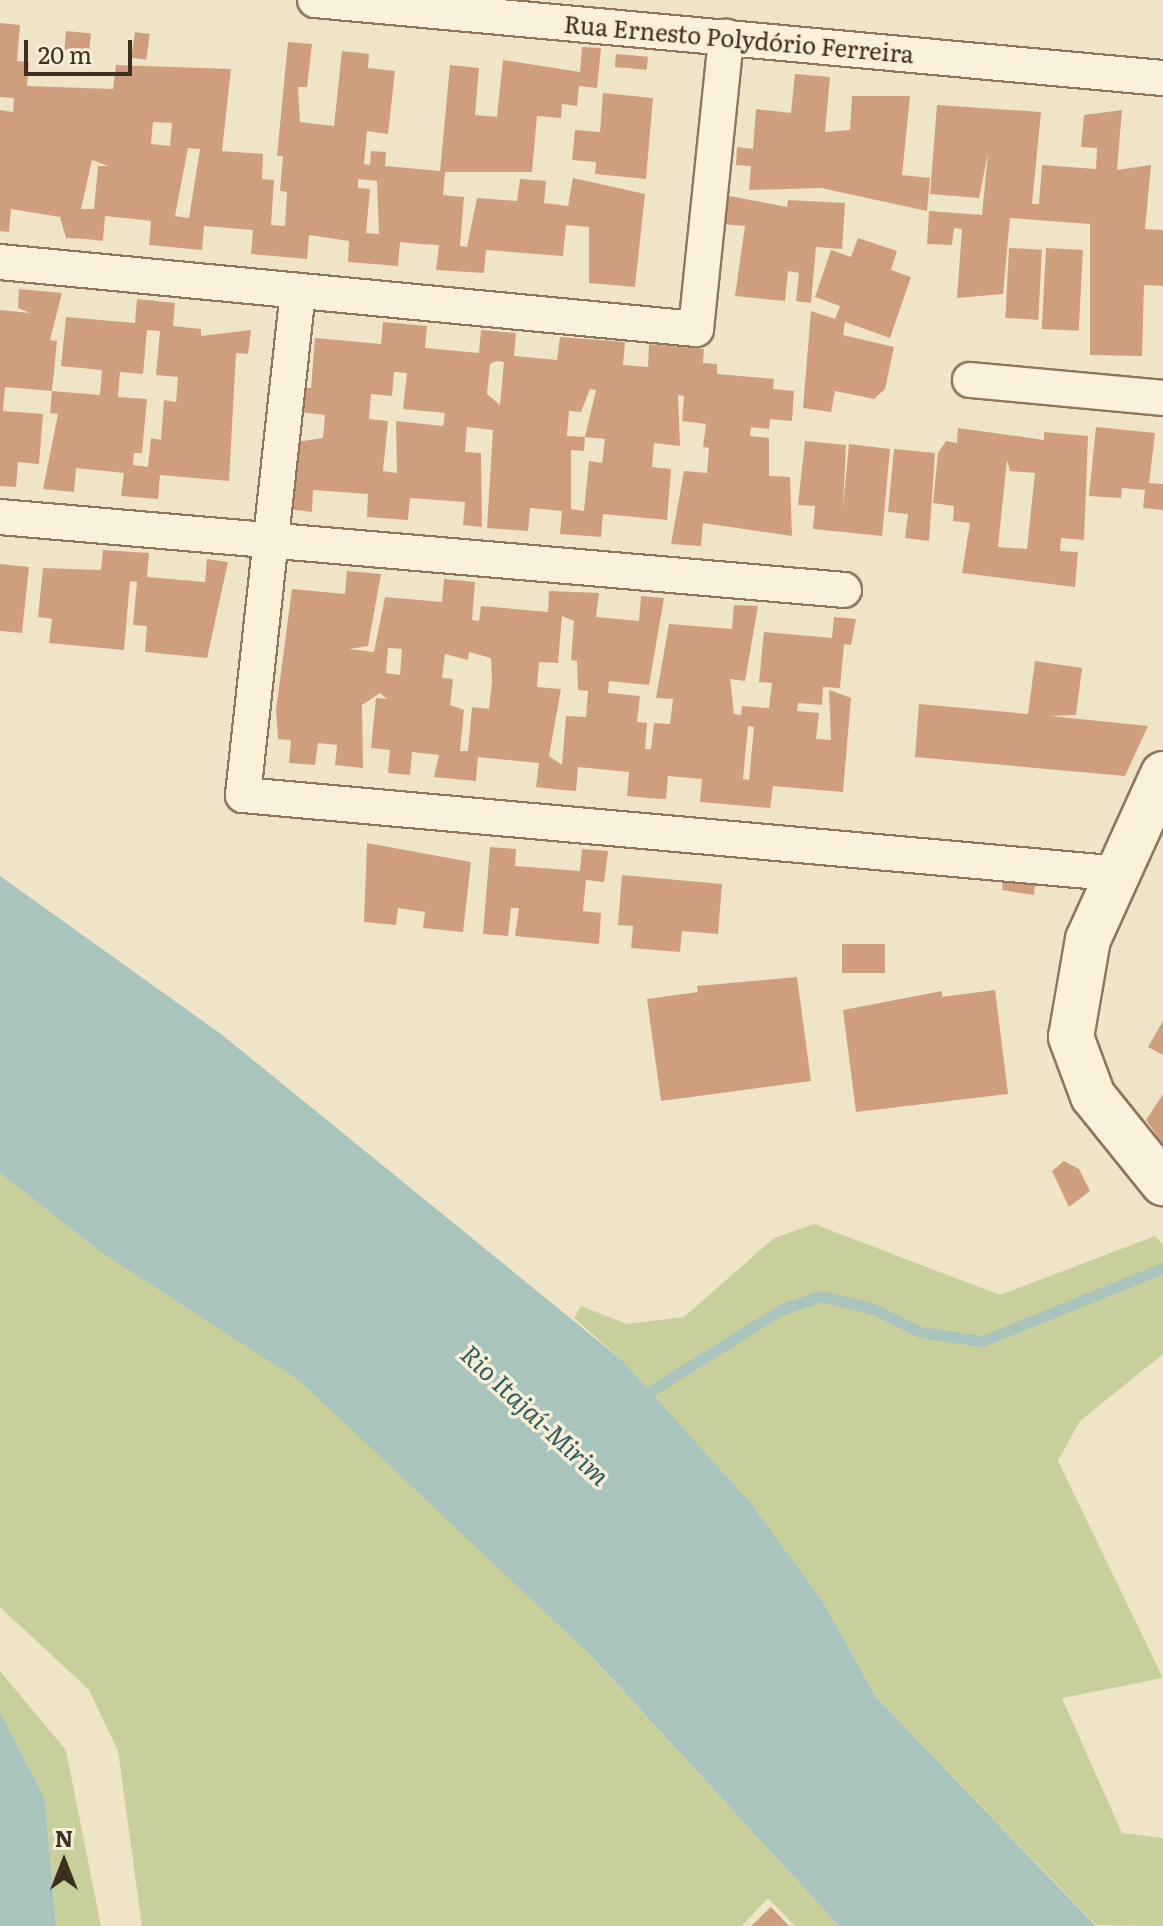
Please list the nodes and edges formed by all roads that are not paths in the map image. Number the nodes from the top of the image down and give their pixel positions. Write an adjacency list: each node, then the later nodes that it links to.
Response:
1 (315, 0): 2 (street, Rua Ernesto Polydório Ferreira)
2 (726, 37): 3 (street, Rua Ernesto Polydório Ferreira); 5 (street)
3 (1163, 78)
4 (0, 262): 5 (street)
5 (298, 291): 9 (street)
6 (970, 380): 7 (street)
7 (1163, 398)
8 (0, 517): 9 (street)
9 (270, 541): 10 (street); 12 (street)
10 (844, 590)
11 (1163, 774): 12 (main road)
12 (1121, 874): 13 (main road)
13 (1163, 1183)

